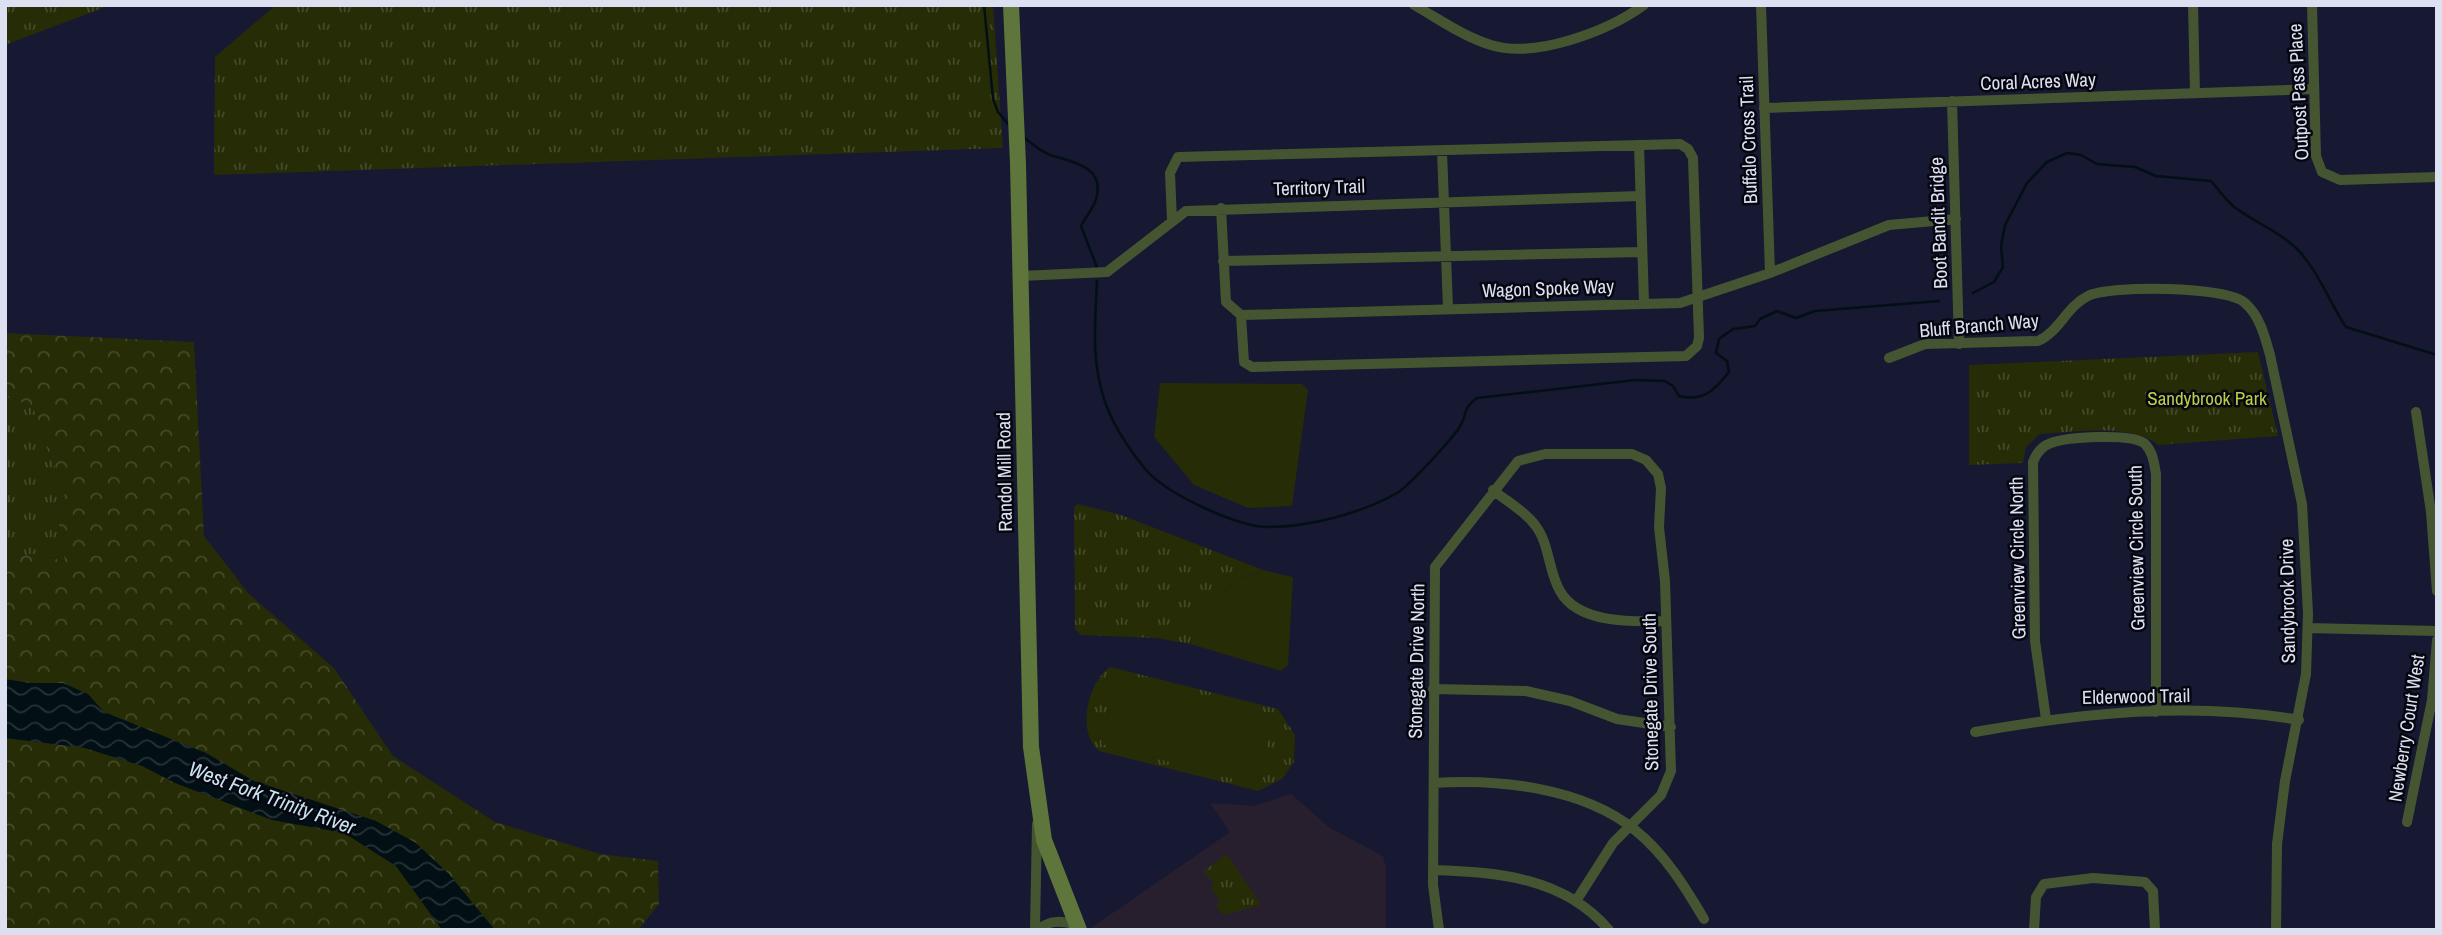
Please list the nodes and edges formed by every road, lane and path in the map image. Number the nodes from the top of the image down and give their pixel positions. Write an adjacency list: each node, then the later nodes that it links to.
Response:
1 (1011, 5): 23 (main road, Randol Mill Road)
2 (1414, 5): 3 (street)
3 (1644, 5)
4 (1761, 5): 10 (street, Buffalo Cross Trail)
5 (2193, 5): 8 (street)
6 (2312, 5): 7 (street, Outpost Pass Place)
7 (2314, 89): 8 (street, Coral Acres Way); 13 (street, Outpost Pass Place)
8 (2195, 93): 9 (street, Coral Acres Way)
9 (1952, 101): 10 (street, Coral Acres Way); 17 (street, Boot Bandit Bridge)
10 (1764, 108): 22 (street, Buffalo Cross Trail)
11 (1639, 145): 12 (street); 14 (street); 24 (street)
12 (1442, 150): 15 (street); 18 (street)
13 (2437, 177)
14 (1640, 196): 15 (street, Territory Trail); 19 (street)
15 (1444, 202): 16 (street, Territory Trail); 20 (street)
16 (1221, 208): 18 (street, Territory Trail); 21 (street)
17 (1956, 219): 22 (street, Wagon Spoke Way); 28 (street, Boot Bandit Bridge)
18 (1172, 220): 23 (street, Territory Trail)
19 (1641, 251): 20 (street); 25 (street)
20 (1446, 257): 21 (street); 26 (street)
21 (1223, 261): 27 (street)
22 (1770, 273): 24 (street, Wagon Spoke Way)
23 (1021, 276): 47 (main road, Randol Mill Road)
24 (1698, 297): 25 (street, Wagon Spoke Way); 27 (street)
25 (1644, 303): 26 (street, Wagon Spoke Way)
26 (1448, 308): 27 (street, Wagon Spoke Way)
27 (1241, 315)
28 (1959, 344): 29 (street, Bluff Branch Way); 30 (street, Bluff Branch Way)
29 (2270, 355): 37 (street, Sandybrook Drive)
30 (1889, 358)
31 (2416, 412): 35 (street)
32 (2089, 439): 41 (street, Greenview Circle South); 42 (street, Greenview Circle North)
33 (1641, 457): 34 (street, Stonegate Drive North); 36 (street, Stonegate Drive South)
34 (1493, 490): 36 (street); 40 (street, Stonegate Drive North)
35 (2437, 591)
36 (1665, 621): 44 (street, Stonegate Drive South)
37 (2308, 628): 38 (street); 43 (street, Sandybrook Drive)
38 (2437, 631)
39 (2437, 640): 48 (street, Newberry Court West)
40 (1433, 689): 44 (street); 46 (street, Stonegate Drive North)
41 (2157, 712): 42 (street, Elderwood Trail); 43 (street, Elderwood Trail)
42 (2046, 719): 45 (street, Elderwood Trail)
43 (2299, 720): 59 (street, Sandybrook Drive)
44 (1671, 727): 49 (street, Stonegate Drive South)
45 (1975, 732)
46 (1434, 783): 49 (street); 50 (street, Stonegate Drive North)
47 (1038, 811): 53 (main road, Randol Mill Road); 54 (street)
48 (2407, 822)
49 (1629, 826): 51 (street, Stonegate Drive South); 52 (street)
50 (1433, 870): 51 (street); 55 (street, Stonegate Drive North)
51 (1576, 901): 56 (street)
52 (1704, 919)
53 (1078, 928): 54 (street)
54 (1036, 930)
55 (1439, 930)
56 (1609, 930)
57 (2034, 930): 58 (street)
58 (2155, 930)
59 (2276, 930)

